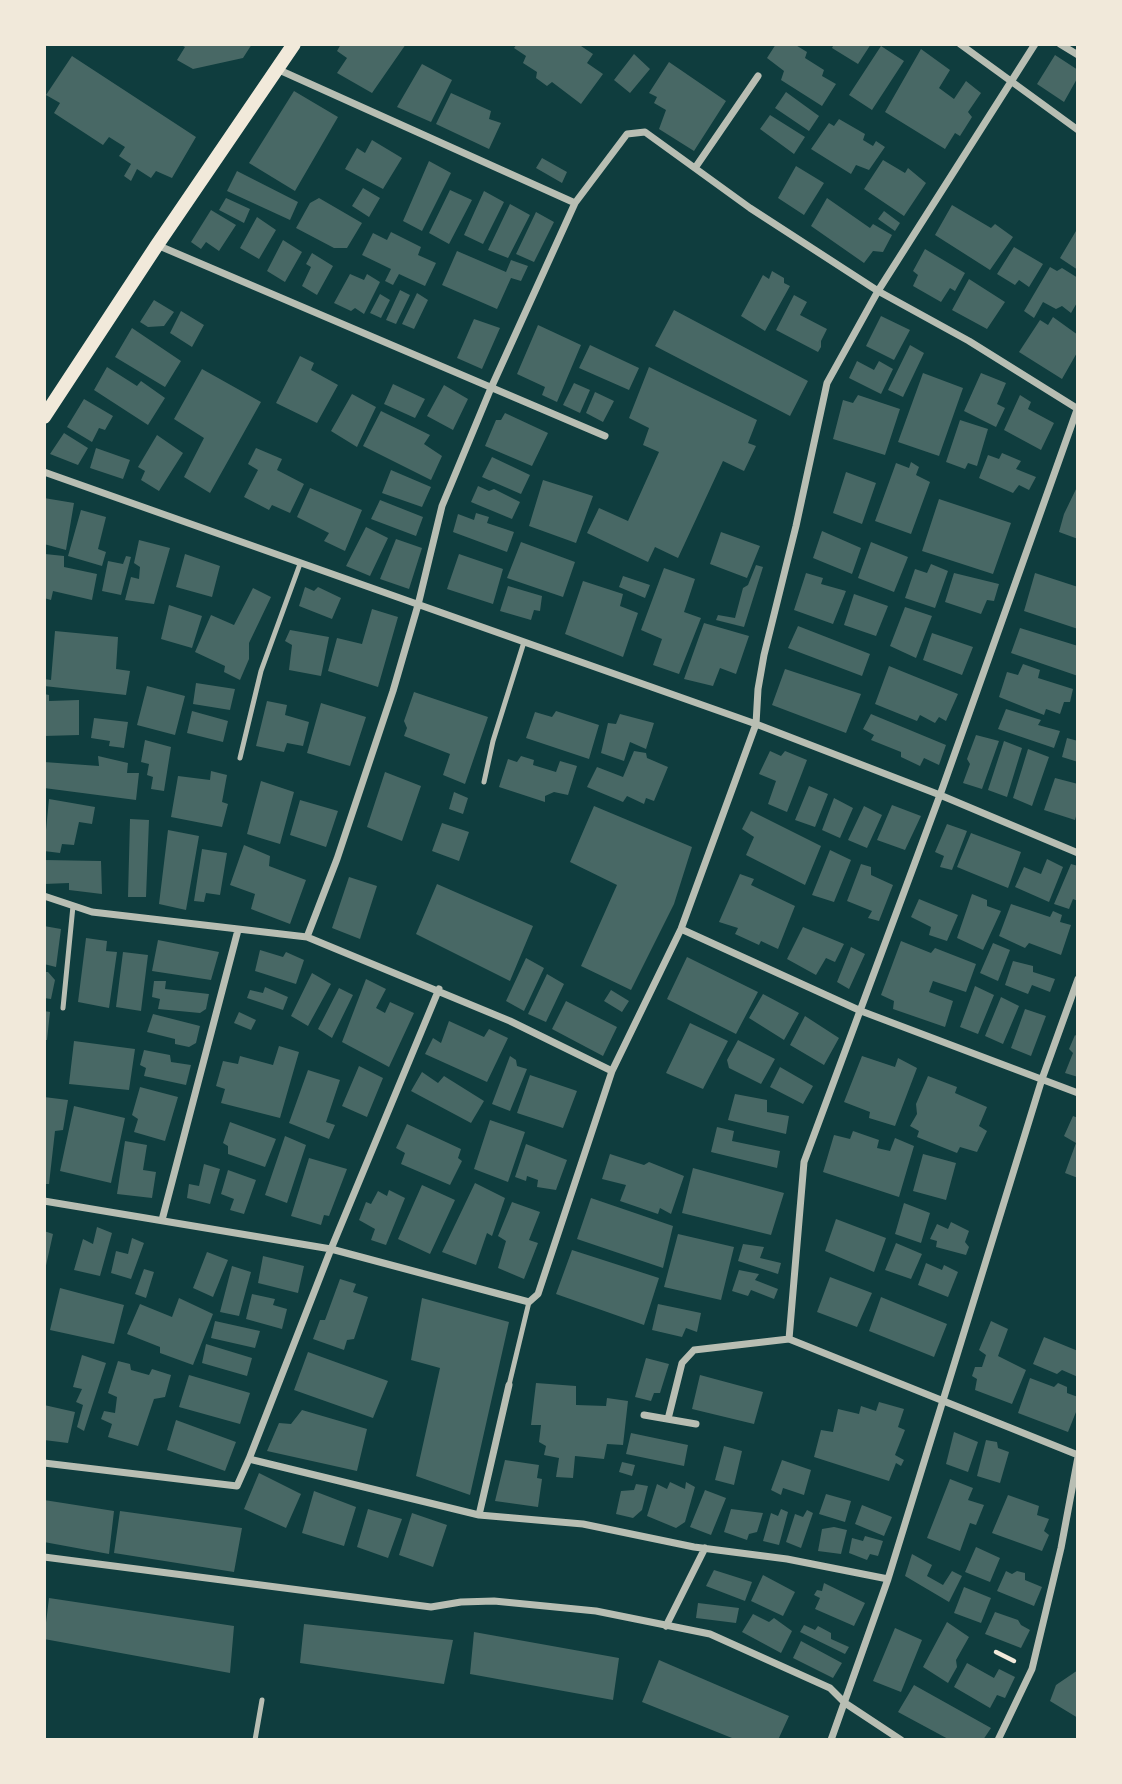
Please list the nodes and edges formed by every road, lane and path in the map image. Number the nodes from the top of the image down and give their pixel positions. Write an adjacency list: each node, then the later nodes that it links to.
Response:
1 (294, 44): 6 (main road)
2 (960, 44): 8 (street)
3 (1035, 44): 8 (street)
4 (1060, 44): 5 (street)
5 (1078, 55)
6 (277, 69): 11 (street); 12 (main road)
7 (758, 76): 10 (street)
8 (1012, 81): 9 (street); 13 (street)
9 (1078, 130)
10 (695, 168): 11 (street); 13 (street)
11 (575, 203): 14 (street)
12 (157, 245): 14 (street); 16 (main road)
13 (878, 290): 15 (street); 22 (street)
14 (491, 388): 17 (street); 20 (street)
15 (1078, 408): 25 (street)
16 (44, 417)
17 (606, 436)
18 (44, 472): 19 (street)
19 (300, 564): 20 (street); 23 (lane)
20 (418, 605): 21 (street); 31 (street)
21 (524, 642): 22 (street); 24 (lane)
22 (756, 724): 25 (street); 29 (street)
23 (240, 758)
24 (484, 782)
25 (940, 795): 26 (street); 35 (street)
26 (1078, 853)
27 (44, 896): 28 (street)
28 (73, 906): 30 (street); 34 (lane)
29 (681, 929): 35 (street); 36 (street)
30 (238, 930): 31 (street); 40 (street)
31 (307, 937): 33 (street)
32 (1078, 979): 37 (street)
33 (439, 989): 36 (street); 41 (street)
34 (63, 1008)
35 (861, 1011): 37 (street); 43 (street)
36 (612, 1071): 42 (street)
37 (1042, 1079): 38 (street); 45 (street)
38 (1078, 1093)
39 (44, 1201): 40 (street)
40 (162, 1220): 41 (street)
41 (331, 1249): 42 (street); 50 (street)
42 (529, 1302): 44 (lane)
43 (789, 1339): 45 (street); 47 (street)
44 (509, 1385): 52 (street)
45 (942, 1400): 49 (street); 55 (street)
46 (644, 1415): 47 (street)
47 (668, 1419): 48 (street)
48 (696, 1424)
49 (1078, 1456): 62 (street)
50 (249, 1459): 51 (street); 52 (street)
51 (44, 1463)
52 (479, 1515): 53 (street)
53 (705, 1548): 55 (street); 56 (street)
54 (44, 1557): 56 (street)
55 (888, 1579): 58 (street)
56 (666, 1626): 58 (street)
57 (262, 1700): 59 (lane)
58 (845, 1703): 60 (street); 61 (street)
59 (255, 1740)
60 (831, 1740)
61 (901, 1740)
62 (998, 1740)

